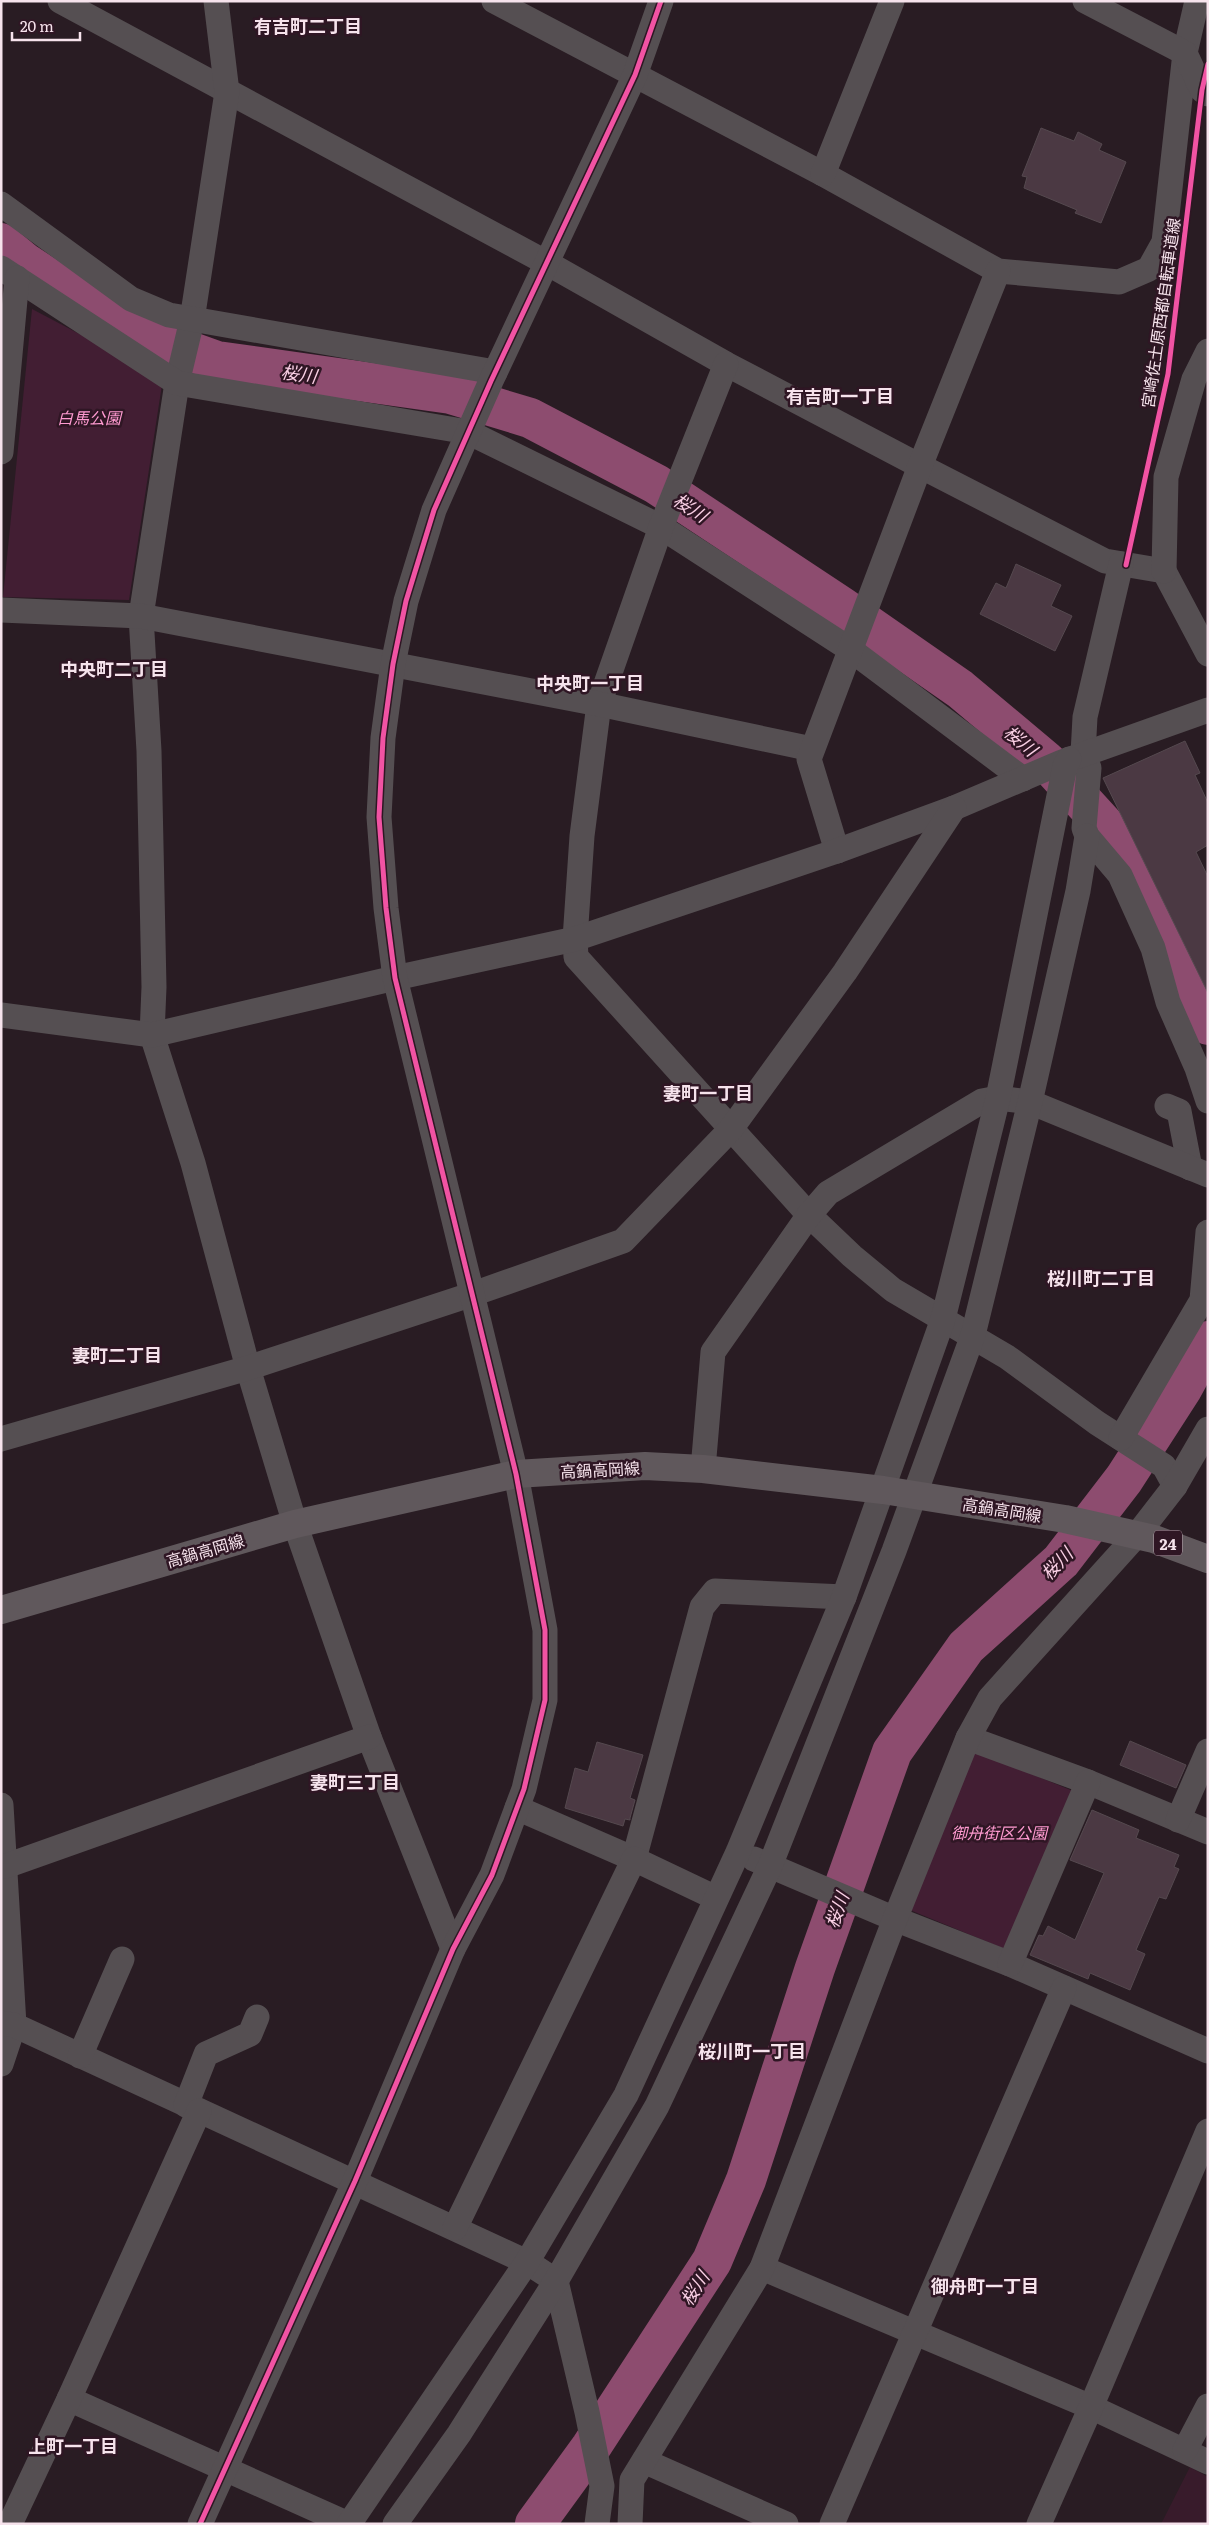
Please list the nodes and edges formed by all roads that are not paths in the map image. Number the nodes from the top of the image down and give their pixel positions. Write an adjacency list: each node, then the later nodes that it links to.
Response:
1 (60, 1): 10 (street)
2 (216, 1): 10 (street)
3 (494, 1): 9 (street)
4 (661, 1): 9 (street)
5 (892, 1): 12 (street)
6 (1085, 1): 8 (street)
7 (1196, 1): 8 (street)
8 (1185, 53): 11 (street); 15 (street)
9 (635, 75): 12 (street); 14 (street)
10 (227, 92): 14 (street); 17 (street)
11 (1208, 94)
12 (824, 174): 15 (street)
13 (1, 204): 17 (street)
14 (547, 263): 19 (street); 21 (street)
15 (998, 271): 24 (street)
16 (9, 274): 20 (street); 23 (street)
17 (191, 325): 20 (street); 21 (street)
18 (1208, 351): 27 (street)
19 (726, 364): 24 (street); 25 (street)
20 (179, 376): 22 (street); 29 (street)
21 (493, 376): 22 (street)
22 (470, 428): 25 (street); 32 (street)
23 (1, 452)
24 (920, 466): 26 (street); 30 (street)
25 (663, 523): 30 (street); 33 (street)
26 (1121, 564): 27 (street); 36 (street)
27 (1164, 571): 31 (street)
28 (1, 610): 29 (street)
29 (141, 616): 32 (street); 44 (street)
30 (853, 646): 35 (street); 37 (street)
31 (1208, 654)
32 (392, 664): 33 (street); 42 (street)
33 (599, 704): 35 (street); 41 (street)
34 (1208, 710): 36 (street)
35 (812, 749): 40 (street)
36 (1074, 762): 37 (street); 39 (street); 45 (street)
37 (1026, 778): 38 (street)
38 (954, 808): 40 (street); 49 (street)
39 (1086, 832): 46 (street); 47 (street)
40 (837, 851): 41 (street)
41 (575, 939): 42 (street); 49 (street)
42 (396, 978): 44 (street); 53 (street)
43 (1, 1015): 44 (street)
44 (152, 1035): 56 (street)
45 (998, 1098): 47 (street); 51 (street); 54 (street)
46 (1208, 1101)
47 (1030, 1102): 50 (street); 55 (street)
48 (1167, 1106): 50 (street)
49 (731, 1129): 51 (street); 53 (street)
50 (1199, 1171)
51 (809, 1214): 54 (street); 60 (street)
52 (1208, 1232): 59 (street)
53 (473, 1294): 56 (street); 61 (street)
54 (943, 1319): 55 (street); 63 (street)
55 (973, 1335): 59 (street); 64 (street)
56 (248, 1368): 58 (street); 65 (street)
57 (1208, 1429): 62 (street)
58 (1, 1439)
59 (1126, 1440): 62 (street)
60 (704, 1469): 61 (main road, 高鍋高岡線 / 24); 63 (main road, 高鍋高岡線 / 24)
61 (516, 1474): 65 (main road, 高鍋高岡線 / 24); 75 (street)
62 (1170, 1476): 66 (street)
63 (882, 1490): 64 (main road, 高鍋高岡線 / 24); 68 (street)
64 (915, 1496): 66 (main road, 高鍋高岡線 / 24); 81 (street)
65 (295, 1524): 69 (main road, 高鍋高岡線 / 24); 70 (street)
66 (1132, 1534): 67 (main road, 高鍋高岡線 / 24); 71 (street)
67 (1208, 1559)
68 (844, 1597): 78 (street); 79 (street)
69 (1, 1610)
70 (369, 1737): 80 (street); 84 (street)
71 (968, 1738): 73 (street); 83 (street)
72 (1208, 1751): 76 (street)
73 (1088, 1782): 76 (street); 86 (street)
74 (1, 1805): 80 (street)
75 (517, 1808): 79 (street); 84 (street)
76 (1178, 1820): 77 (street)
77 (1208, 1832)
78 (738, 1852): 81 (street); 82 (street)
79 (634, 1859): 82 (street); 96 (street)
80 (6, 1866): 89 (street)
81 (770, 1866): 83 (street); 99 (street)
82 (716, 1898): 97 (street)
83 (895, 1919): 86 (street); 98 (street)
84 (454, 1950): 95 (street)
85 (122, 1959): 91 (street)
86 (1010, 1964): 87 (street)
87 (1064, 1988): 90 (street); 100 (street)
88 (257, 2017): 93 (street)
89 (7, 2024): 91 (street); 92 (street)
90 (1208, 2051)
91 (80, 2056): 93 (street)
92 (1, 2064)
93 (193, 2108): 95 (street); 101 (street)
94 (1208, 2131): 103 (street)
95 (355, 2181): 96 (street); 107 (street)
96 (455, 2228): 97 (street)
97 (527, 2262): 99 (street); 110 (street)
98 (762, 2268): 100 (street); 105 (street)
99 (556, 2281): 111 (street); 112 (street)
100 (914, 2333): 103 (street); 115 (street)
101 (69, 2399): 107 (street); 108 (street)
102 (1208, 2406): 104 (street)
103 (1091, 2407): 104 (street); 116 (street)
104 (1186, 2450): 106 (street)
105 (644, 2461): 113 (street); 114 (street)
106 (1208, 2462)
107 (226, 2468): 109 (street); 110 (street)
108 (10, 2524)
109 (200, 2524)
110 (349, 2524)
111 (395, 2524)
112 (597, 2524)
113 (630, 2524)
114 (786, 2524)
115 (832, 2524)
116 (1039, 2524)

